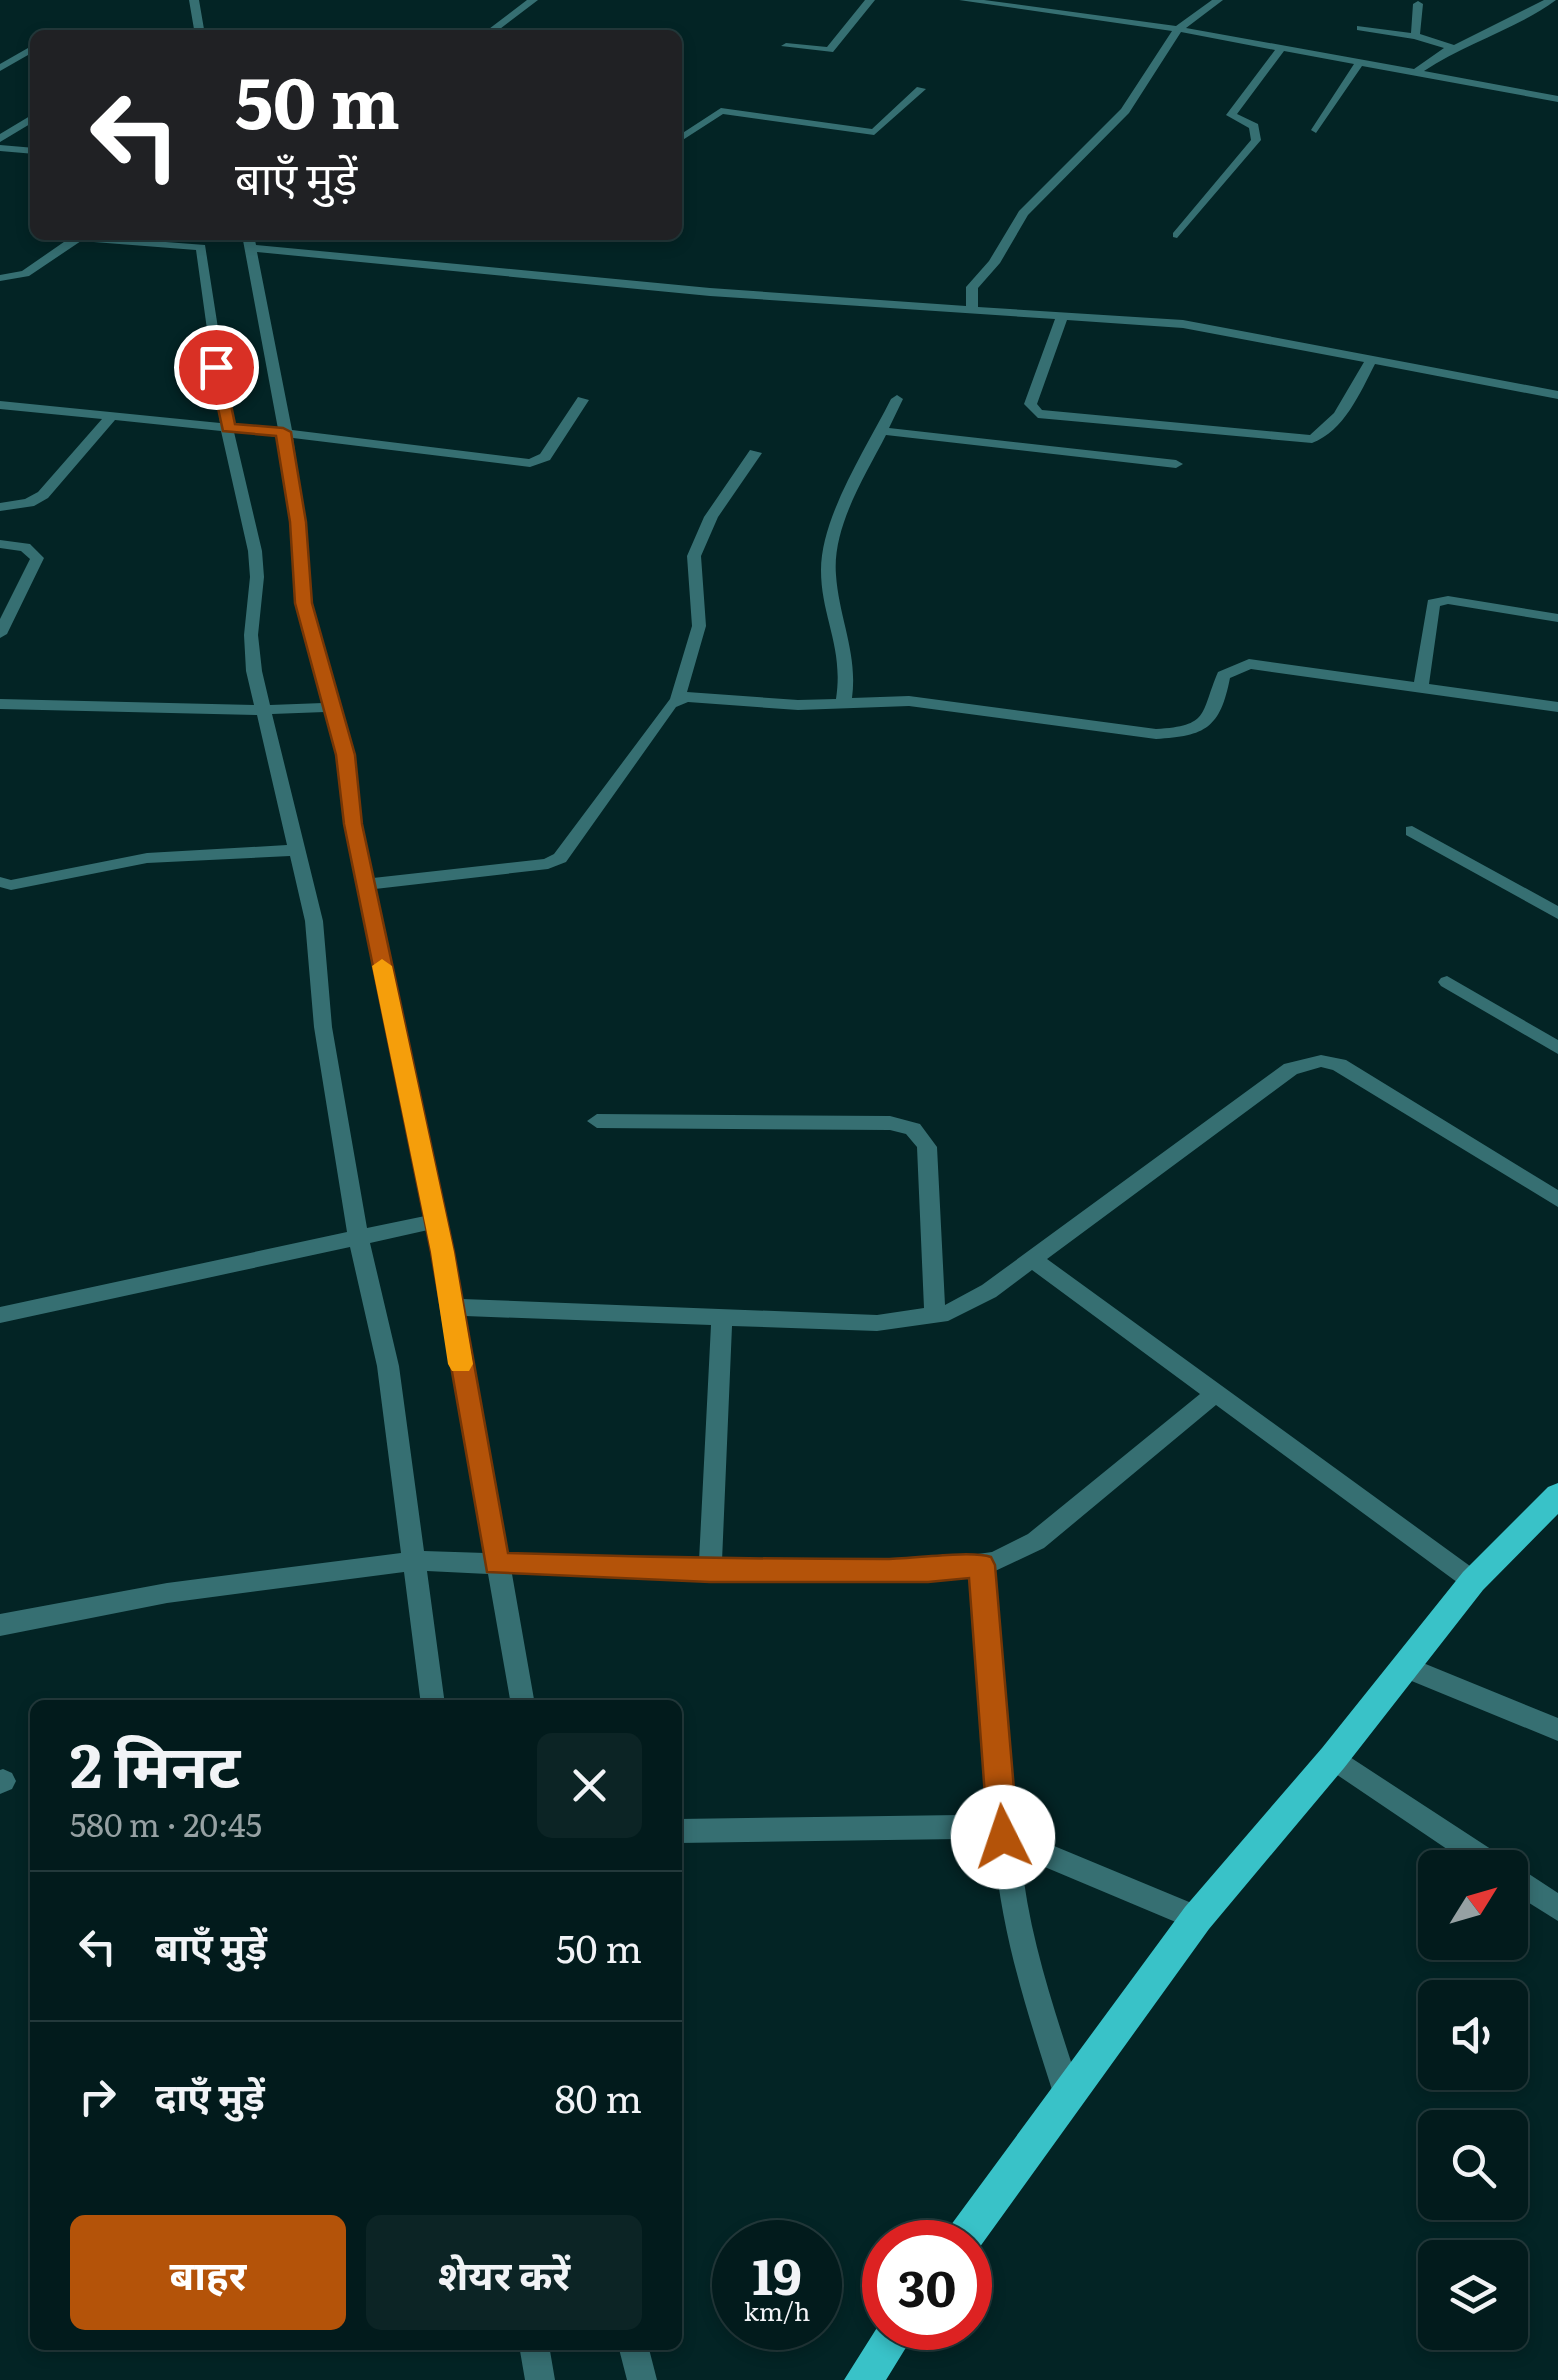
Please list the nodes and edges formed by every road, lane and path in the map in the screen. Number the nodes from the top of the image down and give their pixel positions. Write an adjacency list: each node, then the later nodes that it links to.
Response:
1 (194, 0): 12 (street)
2 (533, 0): 13 (street)
3 (870, 0): 15 (street)
4 (964, 0): 9 (street)
5 (1068, 0): 9 (street)
6 (1218, 0): 11 (street)
7 (1551, 0): 17 (street)
8 (1418, 4): 14 (street)
9 (1058, 12): 11 (street)
10 (1360, 28): 14 (street)
11 (1178, 29): 16 (street); 35 (street)
12 (199, 30)
13 (493, 30)
14 (1415, 36): 17 (street)
15 (786, 46)
16 (1282, 47): 19 (street); 30 (street)
17 (1453, 48): 21 (street)
18 (30, 50): 20 (street)
19 (1360, 62): 21 (street); 25 (street)
20 (0, 68)
21 (1415, 73): 23 (street)
22 (921, 89): 26 (street)
23 (1558, 99)
24 (30, 119): 27 (street)
25 (1316, 130)
26 (682, 137)
27 (0, 139)
28 (0, 148): 29 (street)
29 (30, 151)
30 (1177, 235)
31 (74, 240): 34 (street)
32 (133, 240): 43 (street)
33 (250, 241): 35 (street); 45 (street)
34 (0, 278)
35 (972, 312): 36 (street)
36 (1062, 317): 37 (street); 37 (street)
37 (1372, 358): 38 (street)
38 (1558, 395)
39 (897, 399): 44 (street)
40 (583, 400): 45 (street)
41 (0, 405): 42 (street)
42 (111, 417): 43 (street); 48 (street)
43 (235, 429): 45 (street); 58 (street)
44 (883, 430): 47 (street); 55 (street)
45 (283, 432): 56 (street)
46 (755, 453): 53 (street)
47 (1176, 464)
48 (0, 508)
49 (0, 544): 51 (street)
50 (1558, 618): 52 (street)
51 (0, 634)
52 (1421, 687): 55 (street); 57 (street)
53 (677, 700): 55 (street); 62 (street)
54 (0, 704): 58 (street)
55 (843, 704)
56 (331, 707): 58 (street); 62 (street)
57 (1558, 707)
58 (272, 710): 60 (street)
59 (1412, 831): 63 (street)
60 (298, 850): 61 (street); 69 (street)
61 (0, 882)
62 (366, 884): 68 (street)
63 (1558, 913)
64 (1447, 982): 65 (street)
65 (1558, 1048)
66 (597, 1121): 73 (street)
67 (1558, 1200): 70 (street)
68 (436, 1222): 69 (street); 71 (street)
69 (368, 1234): 72 (street); 77 (street)
70 (1032, 1259): 73 (street); 75 (street)
71 (452, 1307): 74 (street); 78 (street)
72 (0, 1315)
73 (935, 1316): 74 (street)
74 (722, 1317): 80 (street)
75 (1216, 1394): 79 (street); 81 (street)
76 (1558, 1495): 81 (main road)
77 (413, 1561): 78 (street); 82 (street); 84 (street)
78 (496, 1564): 80 (street); 85 (street)
79 (981, 1565): 80 (street); 89 (street)
80 (710, 1571)
81 (1473, 1581): 83 (main road)
82 (0, 1625)
83 (1406, 1666): 86 (street); 87 (main road)
84 (432, 1700)
85 (523, 1700)
86 (1558, 1730)
87 (1333, 1758): 90 (street); 93 (main road)
88 (682, 1831): 89 (street)
89 (1003, 1837): 93 (street); 94 (street)
90 (1471, 1850)
91 (1528, 1888): 92 (street)
92 (1558, 1908)
93 (1198, 1918): 94 (main road)
94 (1068, 2096): 95 (main road)
95 (977, 2220)
96 (535, 2350): 99 (street)
97 (634, 2350): 100 (street)
98 (884, 2350): 101 (main road)
99 (540, 2380)
100 (642, 2380)
101 (864, 2380)

